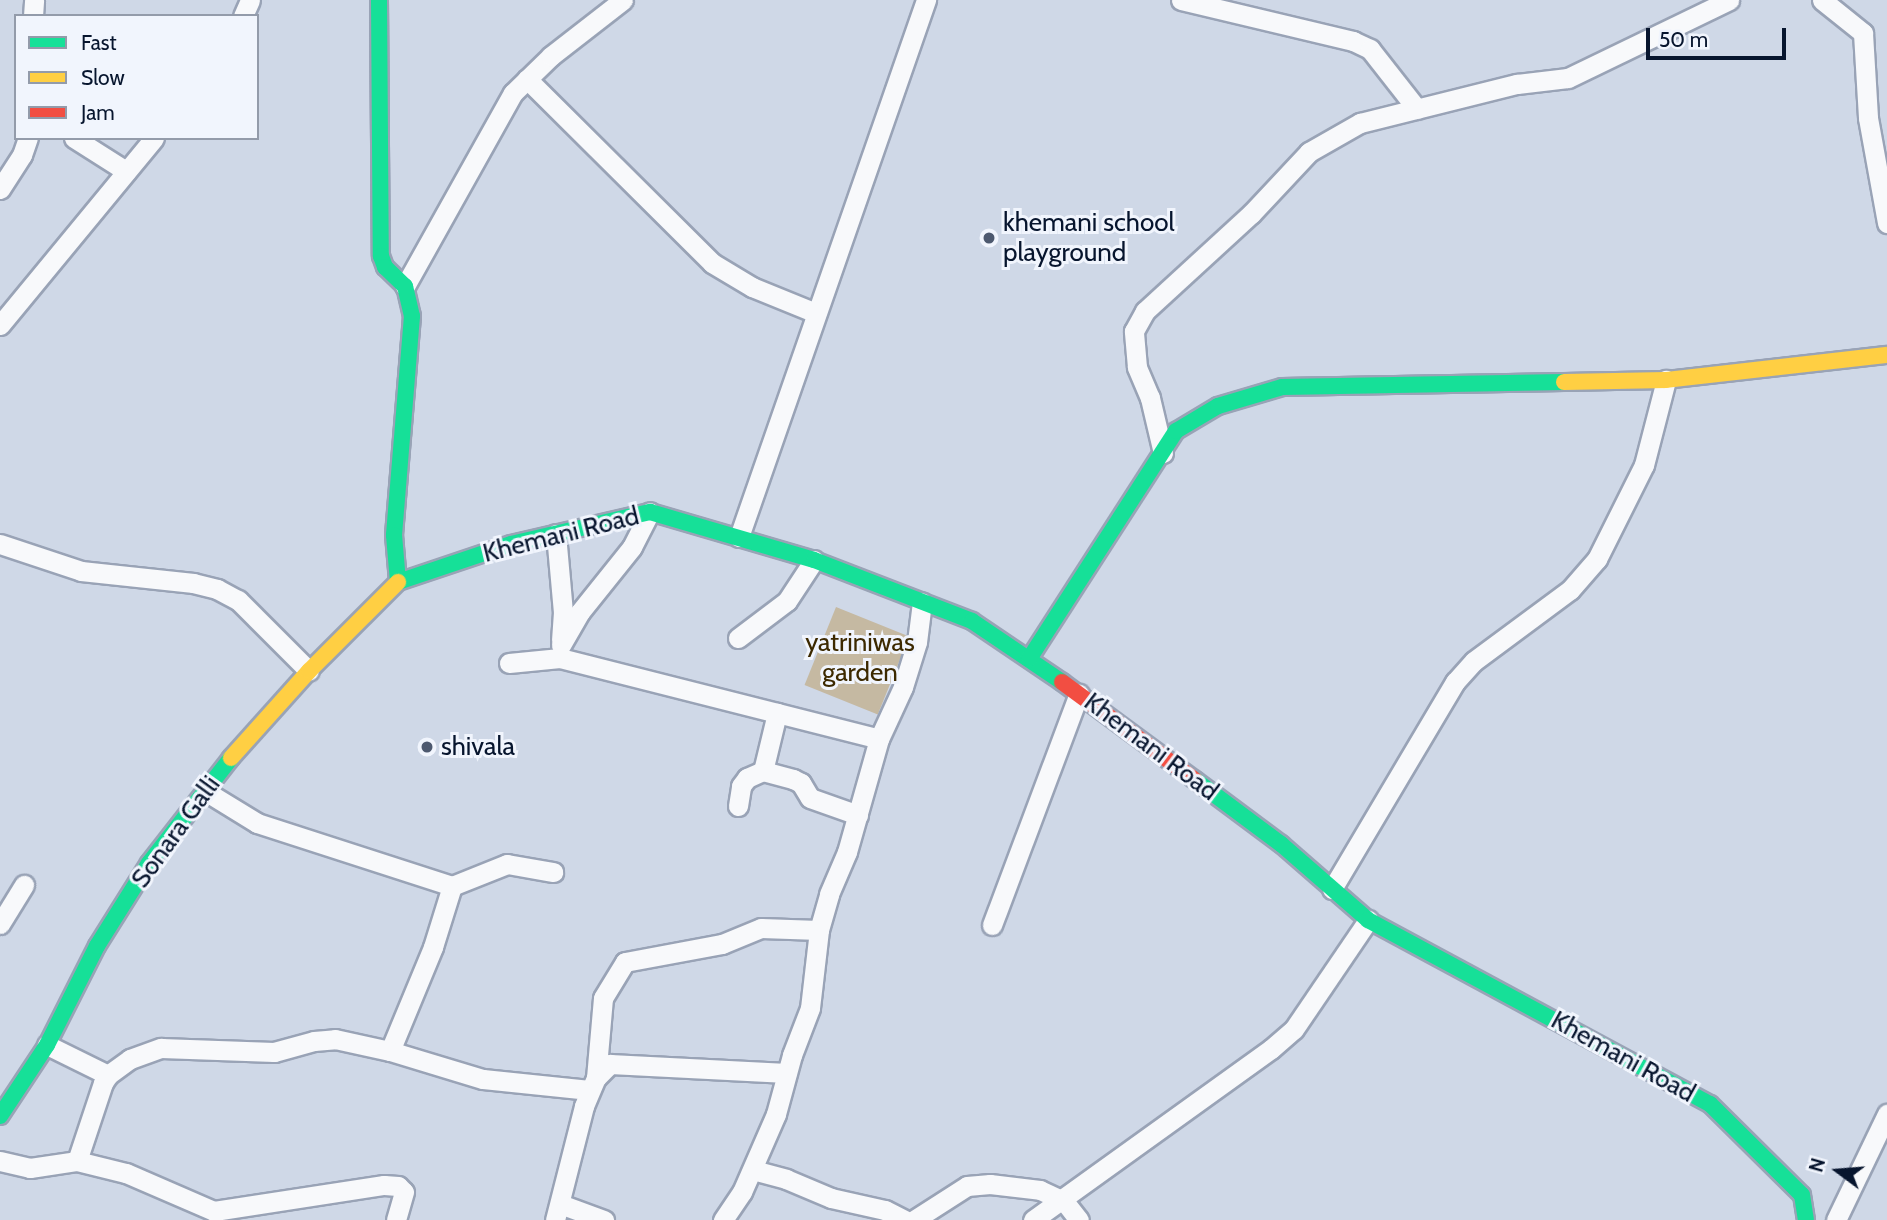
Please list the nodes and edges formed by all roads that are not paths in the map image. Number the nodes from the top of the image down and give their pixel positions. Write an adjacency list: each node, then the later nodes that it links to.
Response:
1 (379, 0): 15 (street)
2 (623, 0): 7 (street)
3 (926, 0): 16 (street)
4 (1181, 0): 8 (street)
5 (1728, 0): 8 (street)
6 (1822, 0): 14 (street)
7 (527, 79): 15 (street); 16 (street)
8 (1417, 109): 20 (street)
9 (27, 140): 13 (street)
10 (77, 140): 12 (street)
11 (152, 140): 12 (street)
12 (126, 171): 17 (street)
13 (0, 189)
14 (1887, 223)
15 (405, 286): 26 (street)
16 (816, 313): 23 (street)
17 (0, 324)
18 (1887, 355): 19 (street)
19 (1666, 380): 20 (street); 43 (street)
20 (1163, 453): 30 (street)
21 (650, 512): 22 (street, Khemani Road); 23 (street, Khemani Road); 29 (street)
22 (555, 534): 26 (street, Khemani Road); 29 (street)
23 (739, 537): 25 (street, Khemani Road)
24 (0, 544): 32 (street)
25 (814, 560): 27 (street, Khemani Road); 28 (street)
26 (398, 582): 32 (street, Sonara Galli)
27 (922, 602): 30 (street, Khemani Road); 35 (street)
28 (738, 638)
29 (560, 652): 31 (street); 34 (street)
30 (1029, 659): 33 (street, Khemani Road)
31 (509, 663)
32 (309, 671): 37 (street, Sonara Galli)
33 (1080, 694): 43 (street, Khemani Road); 46 (street)
34 (777, 713): 35 (street); 36 (street)
35 (879, 739): 39 (street)
36 (762, 771): 38 (street); 39 (street)
37 (205, 791): 42 (street); 48 (street, Sonara Galli)
38 (738, 806)
39 (858, 815): 47 (street)
40 (553, 872): 42 (street)
41 (24, 885): 45 (street)
42 (452, 886): 49 (street)
43 (1332, 888): 44 (street, Khemani Road)
44 (1368, 920): 58 (street); 67 (street, Khemani Road)
45 (0, 924)
46 (992, 926)
47 (819, 930): 50 (street); 52 (street)
48 (47, 1045): 51 (street); 53 (street, Sonara Galli)
49 (390, 1051): 51 (street); 52 (street)
50 (787, 1073): 52 (street); 57 (street)
51 (108, 1076): 56 (street)
52 (592, 1084): 59 (street)
53 (3, 1103)
54 (1887, 1114): 68 (street)
55 (0, 1161): 56 (street)
56 (77, 1161): 60 (street)
57 (753, 1170): 62 (street); 63 (street)
58 (1064, 1201): 64 (street); 65 (street); 66 (street)
59 (558, 1212): 61 (street)
60 (396, 1220)
61 (604, 1220)
62 (723, 1220)
63 (905, 1220)
64 (914, 1220)
65 (1034, 1220)
66 (1079, 1220)
67 (1806, 1220)
68 (1836, 1220)

